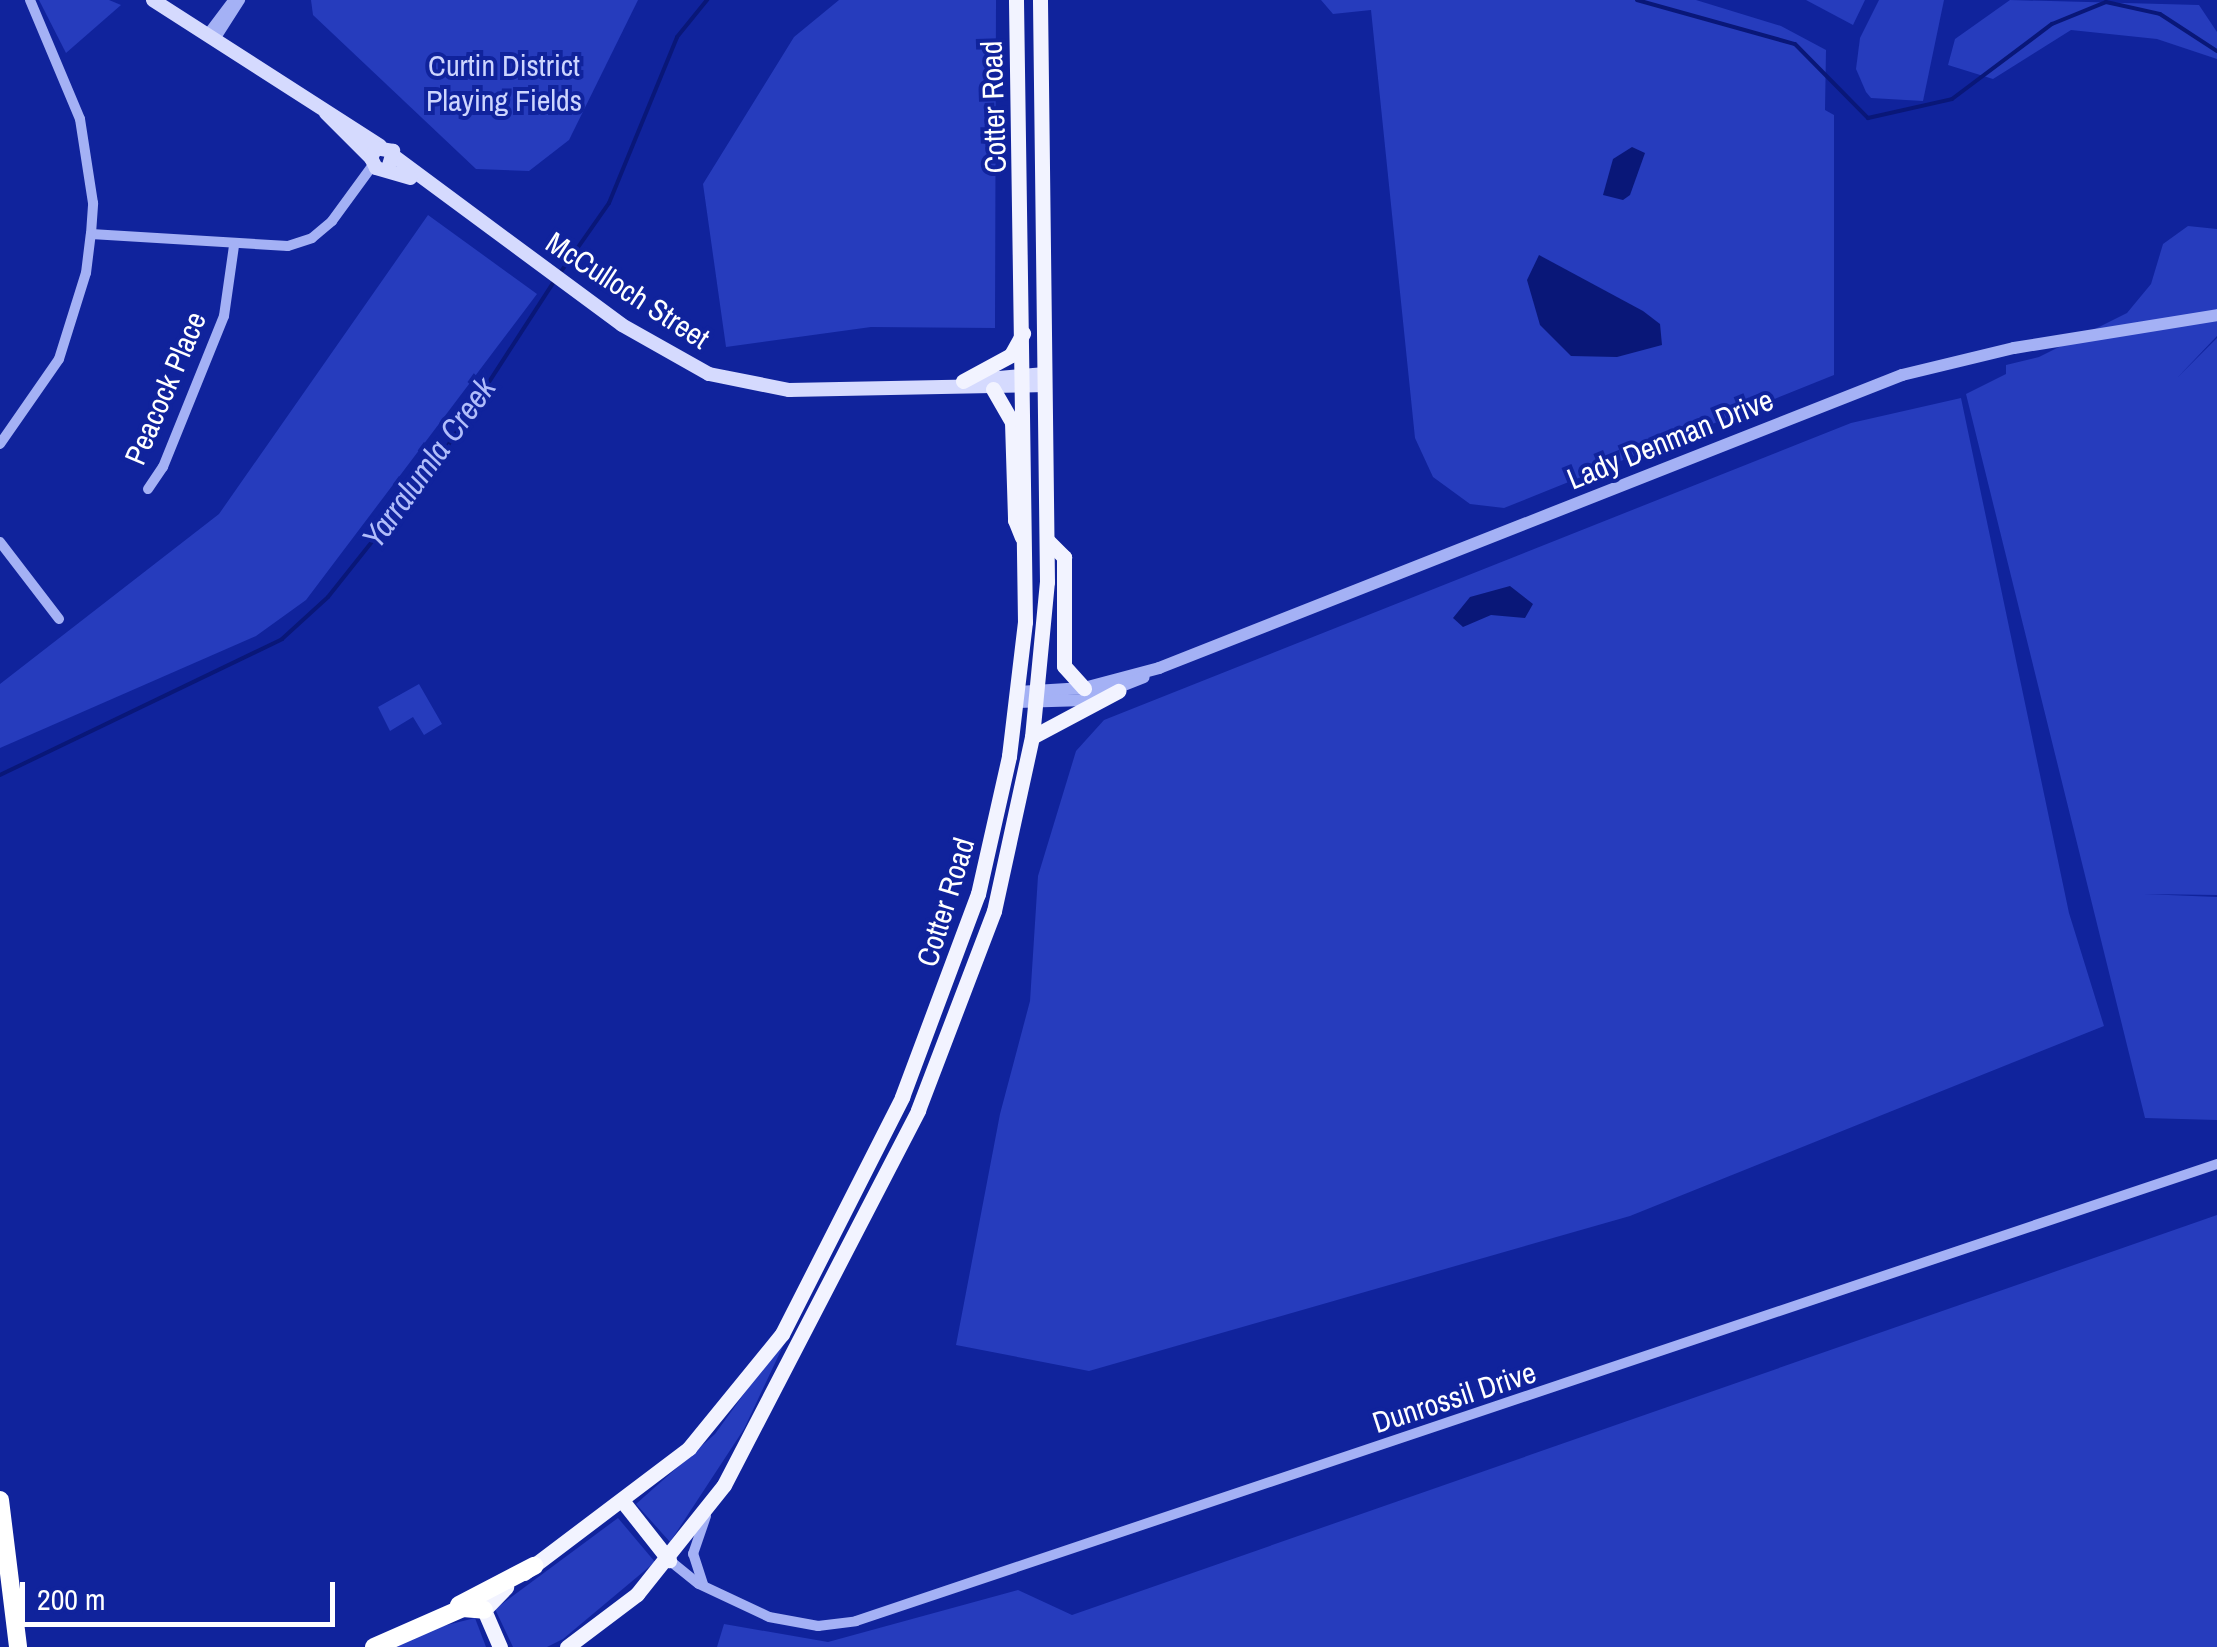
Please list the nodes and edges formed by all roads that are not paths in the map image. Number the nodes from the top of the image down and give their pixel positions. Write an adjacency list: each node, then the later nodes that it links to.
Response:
1 (30, 0): 8 (street)
2 (153, 0): 6 (main road, McCulloch Street)
3 (237, 0): 6 (street)
4 (1016, 0): 11 (main road, Cotter Road)
5 (1040, 0): 12 (main road, Cotter Road)
6 (214, 34): 7 (main road, McCulloch Street)
7 (382, 159): 9 (street); 15 (main road, McCulloch Street)
8 (92, 234): 9 (street); 17 (street)
9 (234, 246): 18 (street, Peacock Place)
10 (2217, 315): 23 (street, Lady Denman Drive)
11 (1025, 329): 13 (main road); 14 (main road, Cotter Road)
12 (1045, 380): 14 (main road, McCulloch Street); 19 (main road, Cotter Road)
13 (963, 381): 14 (main road, McCulloch Street); 15 (main road, McCulloch Street)
14 (1024, 381): 16 (main road, McCulloch Street); 21 (main road, Cotter Road)
15 (946, 388): 16 (main road, McCulloch Street)
16 (993, 389): 21 (main road)
17 (0, 444)
18 (148, 490)
19 (1048, 541): 24 (main road); 27 (main road, Cotter Road)
20 (0, 542): 22 (street)
21 (1026, 545): 26 (main road, Cotter Road)
22 (60, 619)
23 (1159, 668): 24 (street, Lady Denman Drive); 25 (street, Lady Denman Drive)
24 (1084, 688): 27 (street, Lady Denman Drive)
25 (1118, 691): 27 (street, Lady Denman Drive); 28 (main road)
26 (1018, 697): 27 (street, Lady Denman Drive); 32 (main road, Cotter Road)
27 (1038, 697): 28 (main road, Cotter Road)
28 (1032, 737): 31 (main road, Cotter Road)
29 (2217, 1164): 35 (street, Dunrossil Drive)
30 (0, 1500): 39 (highway)
31 (713, 1502): 33 (main road, Cotter Road); 35 (street)
32 (624, 1503): 33 (main road); 34 (main road, Cotter Road)
33 (669, 1560): 35 (street, Dunrossil Drive); 38 (main road, Cotter Road)
34 (534, 1566): 36 (main road, Cotter Road); 37 (highway)
35 (705, 1587)
36 (484, 1610): 37 (highway); 41 (main road)
37 (442, 1616): 40 (highway)
38 (602, 1624): 42 (main road, Cotter Road); 43 (main road)
39 (18, 1647)
40 (374, 1647)
41 (500, 1647)
42 (567, 1647)
43 (578, 1647)

